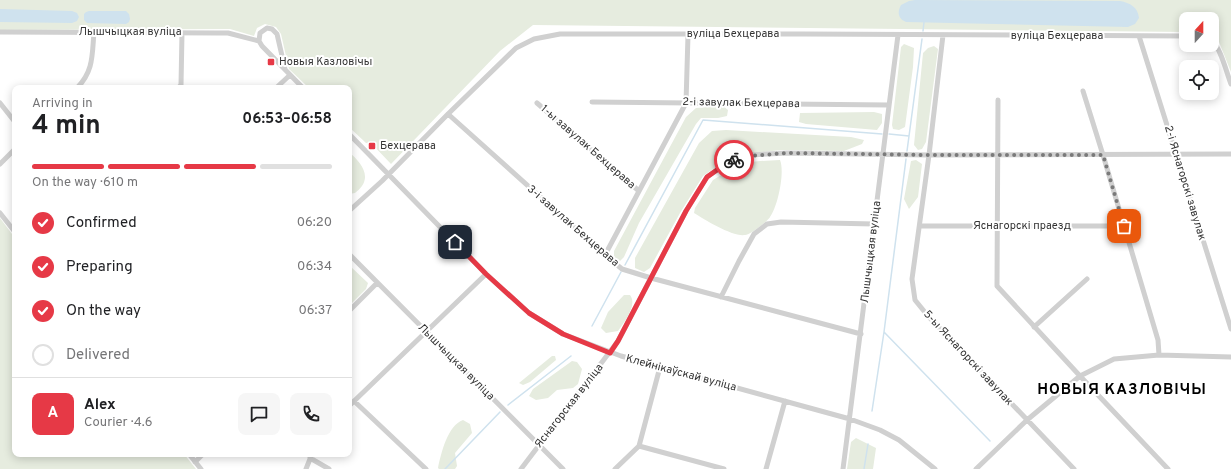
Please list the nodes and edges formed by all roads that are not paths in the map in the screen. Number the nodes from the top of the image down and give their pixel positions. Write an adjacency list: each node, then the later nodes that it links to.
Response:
1 (0, 32): 2 (street, Лышчыцкая вуліца)
2 (94, 32): 3 (street, Лышчыцкая вуліца); 14 (street)
3 (182, 33): 9 (street, Лышчыцкая вуліца); 15 (street)
4 (688, 35): 5 (street, вуліца Бехцерава); 23 (street, 1-ы завулак Бехцерава); 25 (street, вуліца Бехцерава)
5 (898, 35): 6 (street, вуліца Бехцерава); 24 (street, Лышчыцкая вуліца)
6 (942, 35): 7 (street, вуліца Бехцерава); 31 (street, 5-ы Яснагорскі завулак)
7 (1139, 36): 8 (street, вуліца Бехцерава); 34 (street, 2-і Яснагорскі завулак)
8 (1179, 36)
9 (258, 41): 11 (street); 11 (street)
10 (1219, 52): 13 (street)
11 (285, 69): 12 (street)
12 (290, 75): 16 (street); 17 (street)
13 (1231, 84)
14 (80, 85)
15 (181, 85)
16 (279, 85)
17 (300, 85)
18 (1083, 91): 33 (street)
19 (998, 100): 32 (street)
20 (592, 102): 23 (street, 2-і завулак Бехцерава)
21 (0, 103): 26 (street)
22 (537, 103): 37 (street, 1-ы завулак Бехцерава)
23 (686, 103): 24 (street, 2-і завулак Бехцерава); 37 (street, 1-ы завулак Бехцерава)
24 (889, 105): 29 (street, Лышчыцкая вуліца)
25 (448, 114): 36 (street, вуліца Бехцерава); 45 (street, 3-і завулак Бехцерава)
26 (12, 118)
27 (352, 137): 36 (street, Клейнікаўскай вуліца)
28 (12, 152): 35 (street)
29 (883, 154): 31 (street, Яснагорская вуліца); 40 (street, Лышчыцкая вуліца); 48 (street, Яснагорская вуліца)
30 (1231, 154): 34 (street, Яснагорская вуліца)
31 (929, 155): 32 (street, Яснагорская вуліца); 41 (street, 5-ы Яснагорскі завулак)
32 (998, 155): 33 (street, Яснагорская вуліца); 42 (street)
33 (1103, 155): 34 (street, Яснагорская вуліца); 43 (street)
34 (1176, 155): 54 (street, 2-і Яснагорскі завулак)
35 (0, 164)
36 (388, 174): 38 (street, вуліца Бехцерава); 47 (street, Клейнікаўскай вуліца)
37 (639, 191): 45 (street, 1-ы завулак Бехцерава)
38 (352, 208)
39 (0, 213): 44 (street)
40 (874, 224): 51 (street); 56 (street, Лышчыцкая вуліца)
41 (920, 226): 42 (street, Яснагорскі праезд); 65 (street, 5-ы Яснагорскі завулак)
42 (997, 226): 43 (street, Яснагорскі праезд); 53 (street)
43 (1124, 226): 58 (street)
44 (12, 228)
45 (605, 255): 48 (street, 3-і завулак Бехцерава)
46 (352, 257): 50 (street, Лышчыцкая вуліца)
47 (486, 274): 55 (street); 57 (street, Клейнікаўскай вуліца)
48 (651, 278): 51 (street, 3-і завулак Бехцерава); 57 (street, Яснагорская вуліца)
49 (1087, 279): 53 (street)
50 (378, 283): 52 (street); 55 (street, Лышчыцкая вуліца)
51 (721, 297): 56 (street, 3-і завулак Бехцерава)
52 (352, 307)
53 (1034, 327): 61 (street)
54 (1231, 329)
55 (427, 332): 62 (street); 66 (street, Лышчыцкая вуліца)
56 (861, 334): 64 (street, Лышчыцкая вуліца)
57 (610, 353): 60 (street, Клейнікаўскай вуліца); 66 (street, Яснагорская вуліца)
58 (1159, 355): 59 (street); 61 (street)
59 (1231, 357)
60 (660, 367): 63 (street, Клейнікаўскай вуліца); 67 (street)
61 (1080, 376): 65 (street); 86 (street)
62 (354, 401): 76 (street)
63 (785, 401): 64 (street, Клейнікаўскай вуліца); 81 (street)
64 (850, 419): 82 (street, Лышчыцкая вуліца); 83 (street, Клейнікаўскай вуліца)
65 (1027, 420): 84 (street); 85 (street, 5-ы Яснагорскі завулак)
66 (539, 445): 77 (street, Яснагорская вуліца); 78 (street, Лышчыцкая вуліца)
67 (639, 446): 79 (street); 80 (street)
68 (191, 457): 72 (street)
69 (200, 457): 72 (street)
70 (311, 457): 74 (street)
71 (312, 457): 75 (street)
72 (195, 462): 73 (street)
73 (201, 469)
74 (306, 469)
75 (330, 469)
76 (426, 469)
77 (522, 469)
78 (563, 469)
79 (616, 469)
80 (724, 469)
81 (766, 469)
82 (843, 469)
83 (935, 469)
84 (976, 469)
85 (1074, 469)
86 (1168, 469)

